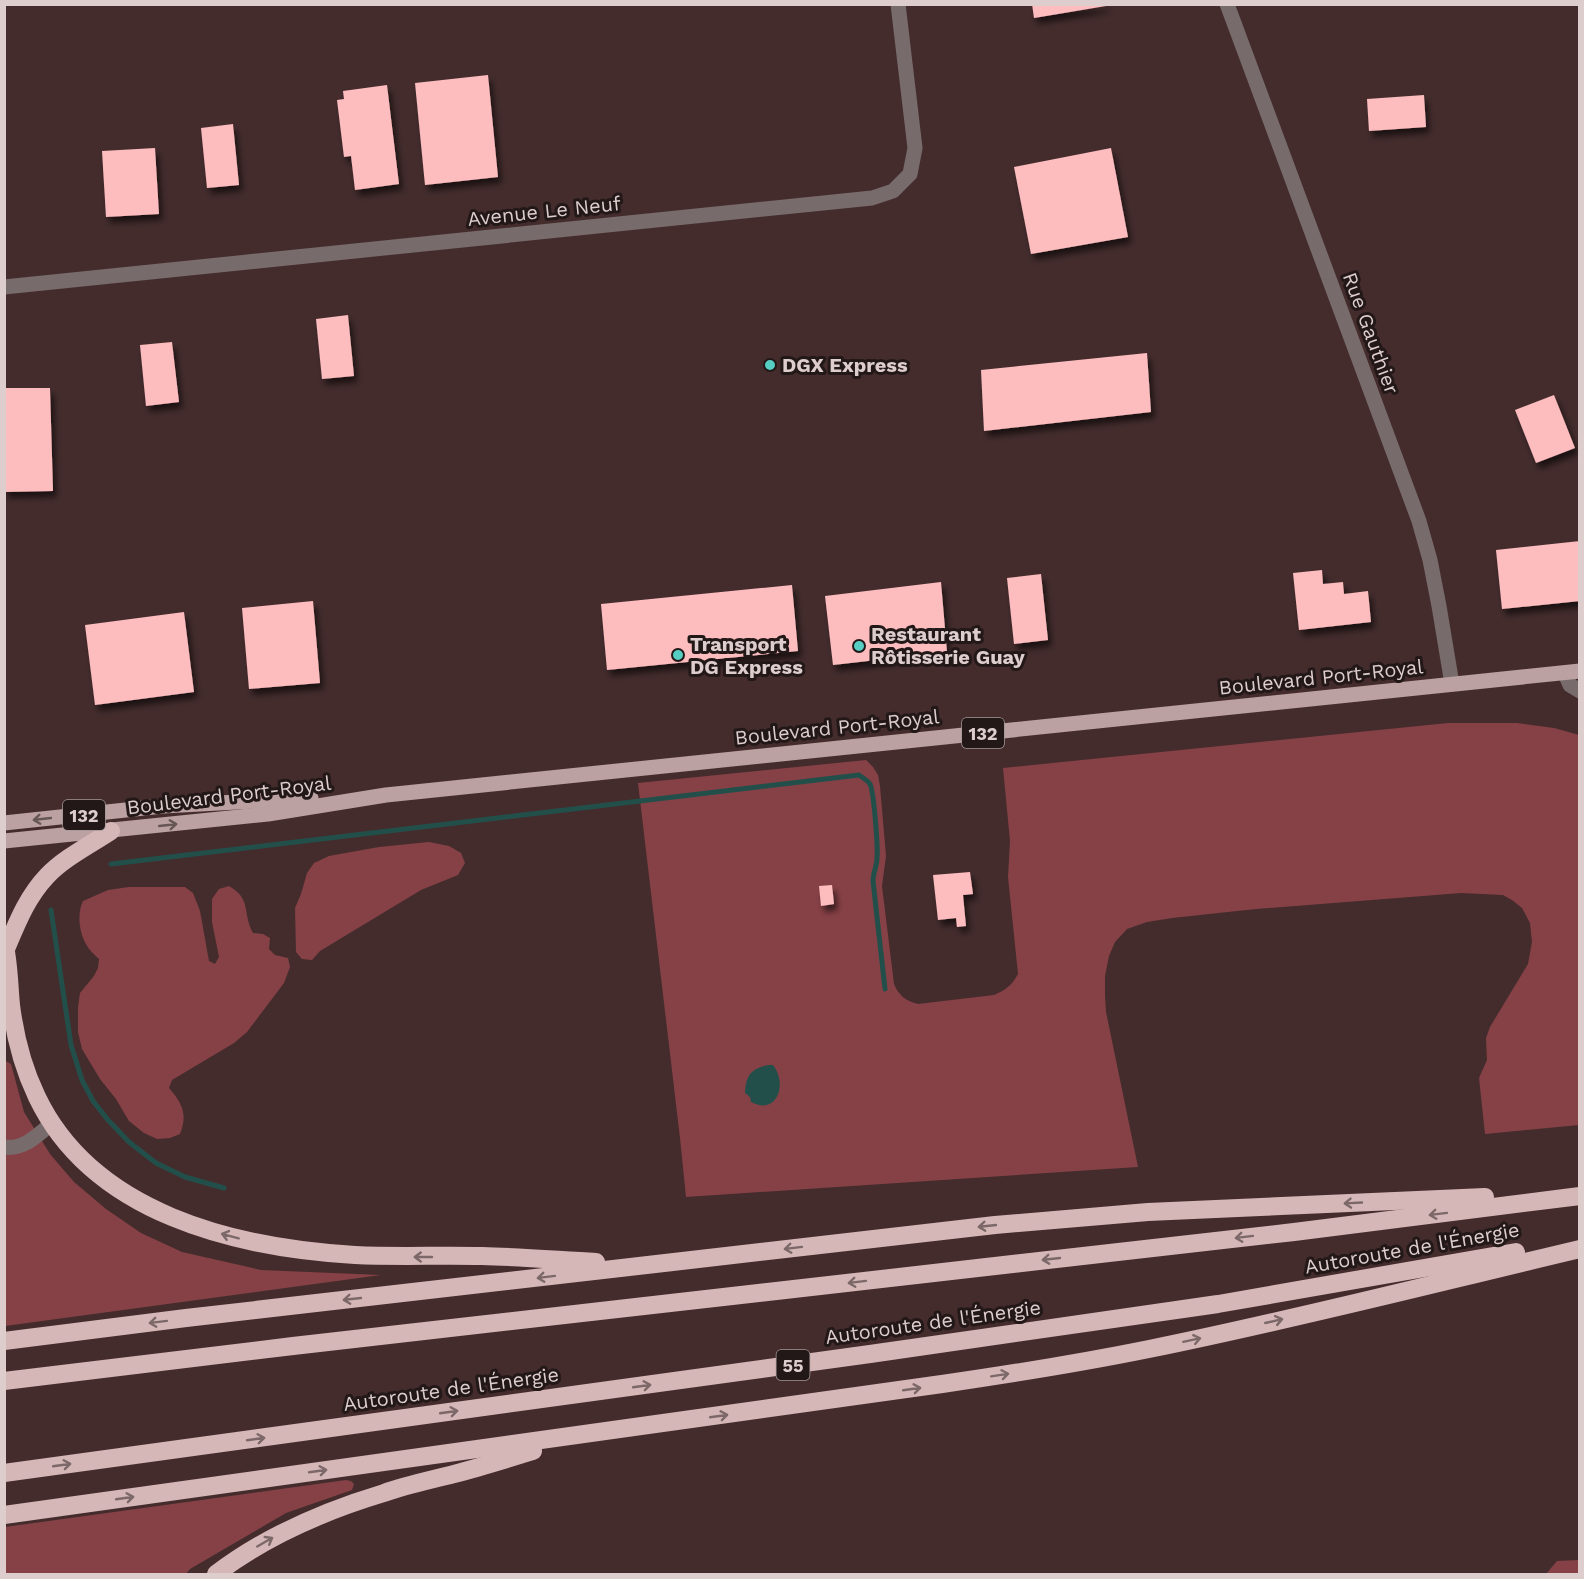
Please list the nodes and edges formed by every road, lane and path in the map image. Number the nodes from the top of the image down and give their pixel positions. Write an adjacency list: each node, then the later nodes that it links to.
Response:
1 (898, 4): 3 (street, Avenue Le Neuf)
2 (1227, 4): 5 (street, Rue Gauthier)
3 (4, 287)
4 (1572, 672): 5 (main road, Boulevard Port-Royal / 132); 6 (street)
5 (1452, 684): 7 (main road, Boulevard Port-Royal / 132)
6 (1580, 692)
7 (386, 795): 8 (main road, Boulevard Port-Royal / 132, one-way to 8); 9 (main road, Boulevard Port-Royal / 132, one-way to 7)
8 (4, 823)
9 (111, 831): 10 (main road, Boulevard Port-Royal / 132); 11 (highway)
10 (4, 841)
11 (5, 945): 12 (highway)
12 (52, 1123): 13 (street); 17 (highway, one-way to 12)
13 (4, 1147)
14 (1580, 1195): 17 (highway, one-way to 17); 19 (highway, Autoroute de l'Énergie, one-way to 19)
15 (1580, 1241): 21 (highway, Autoroute de l'Énergie / 55, one-way to 15)
16 (1580, 1249): 20 (highway, one-way to 16)
17 (645, 1265): 18 (highway, one-way to 18)
18 (4, 1341)
19 (4, 1381)
20 (598, 1432): 22 (highway, one-way to 20); 23 (highway, one-way to 20)
21 (4, 1473)
22 (4, 1515)
23 (216, 1575)

